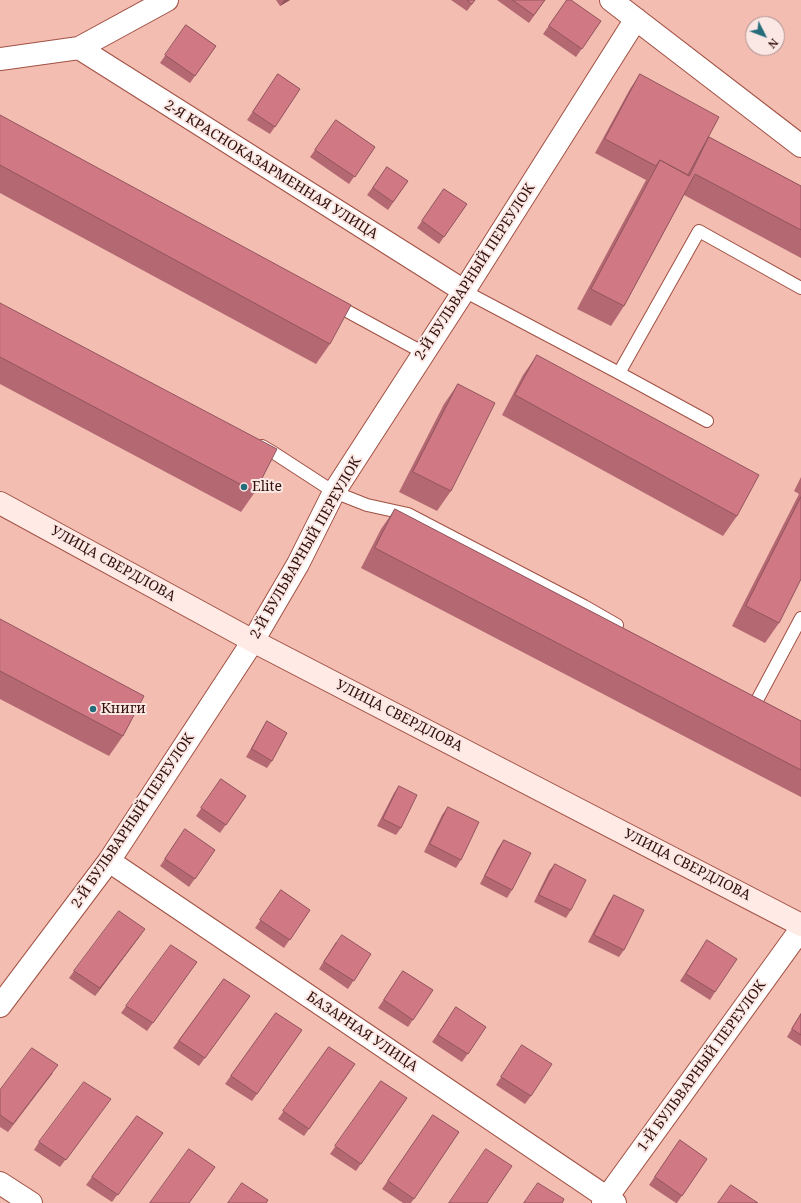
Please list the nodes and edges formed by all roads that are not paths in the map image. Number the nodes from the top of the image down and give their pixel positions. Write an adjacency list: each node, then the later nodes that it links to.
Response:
1 (167, 0): 4 (street)
2 (611, 0): 3 (street)
3 (636, 19): 6 (street); 8 (street, 2-Й БУЛЬВАРНЫЙ ПЕРЕУЛОК)
4 (79, 48): 5 (street); 8 (street, 2-Я КРАСНОКАЗАРМЕННАЯ УЛИЦА)
5 (0, 59)
6 (801, 146)
7 (801, 288): 11 (lane)
8 (464, 291): 10 (street, 2-Й БУЛЬВАРНЫЙ ПЕРЕУЛОК); 11 (lane)
9 (326, 301): 10 (lane)
10 (424, 353): 14 (street, 2-Й БУЛЬВАРНЫЙ ПЕРЕУЛОК)
11 (619, 373): 12 (lane)
12 (707, 421)
13 (252, 441): 14 (lane)
14 (334, 492): 17 (lane); 18 (street, 2-Й БУЛЬВАРНЫЙ ПЕРЕУЛОК)
15 (0, 503): 18 (main road, УЛИЦА СВЕРДЛОВА)
16 (801, 618): 19 (lane)
17 (625, 630)
18 (253, 641): 20 (street, 2-Й БУЛЬВАРНЫЙ ПЕРЕУЛОК); 21 (main road, УЛИЦА СВЕРДЛОВА)
19 (767, 713)
20 (109, 861): 23 (street, 2-Й БУЛЬВАРНЫЙ ПЕРЕУЛОК); 25 (street, БАЗАРНАЯ УЛИЦА)
21 (801, 925)
22 (801, 929): 25 (street, 1-Й БУЛЬВАРНЫЙ ПЕРЕУЛОК)
23 (0, 1006)
24 (0, 1183): 26 (street)
25 (608, 1201)
26 (31, 1203)

